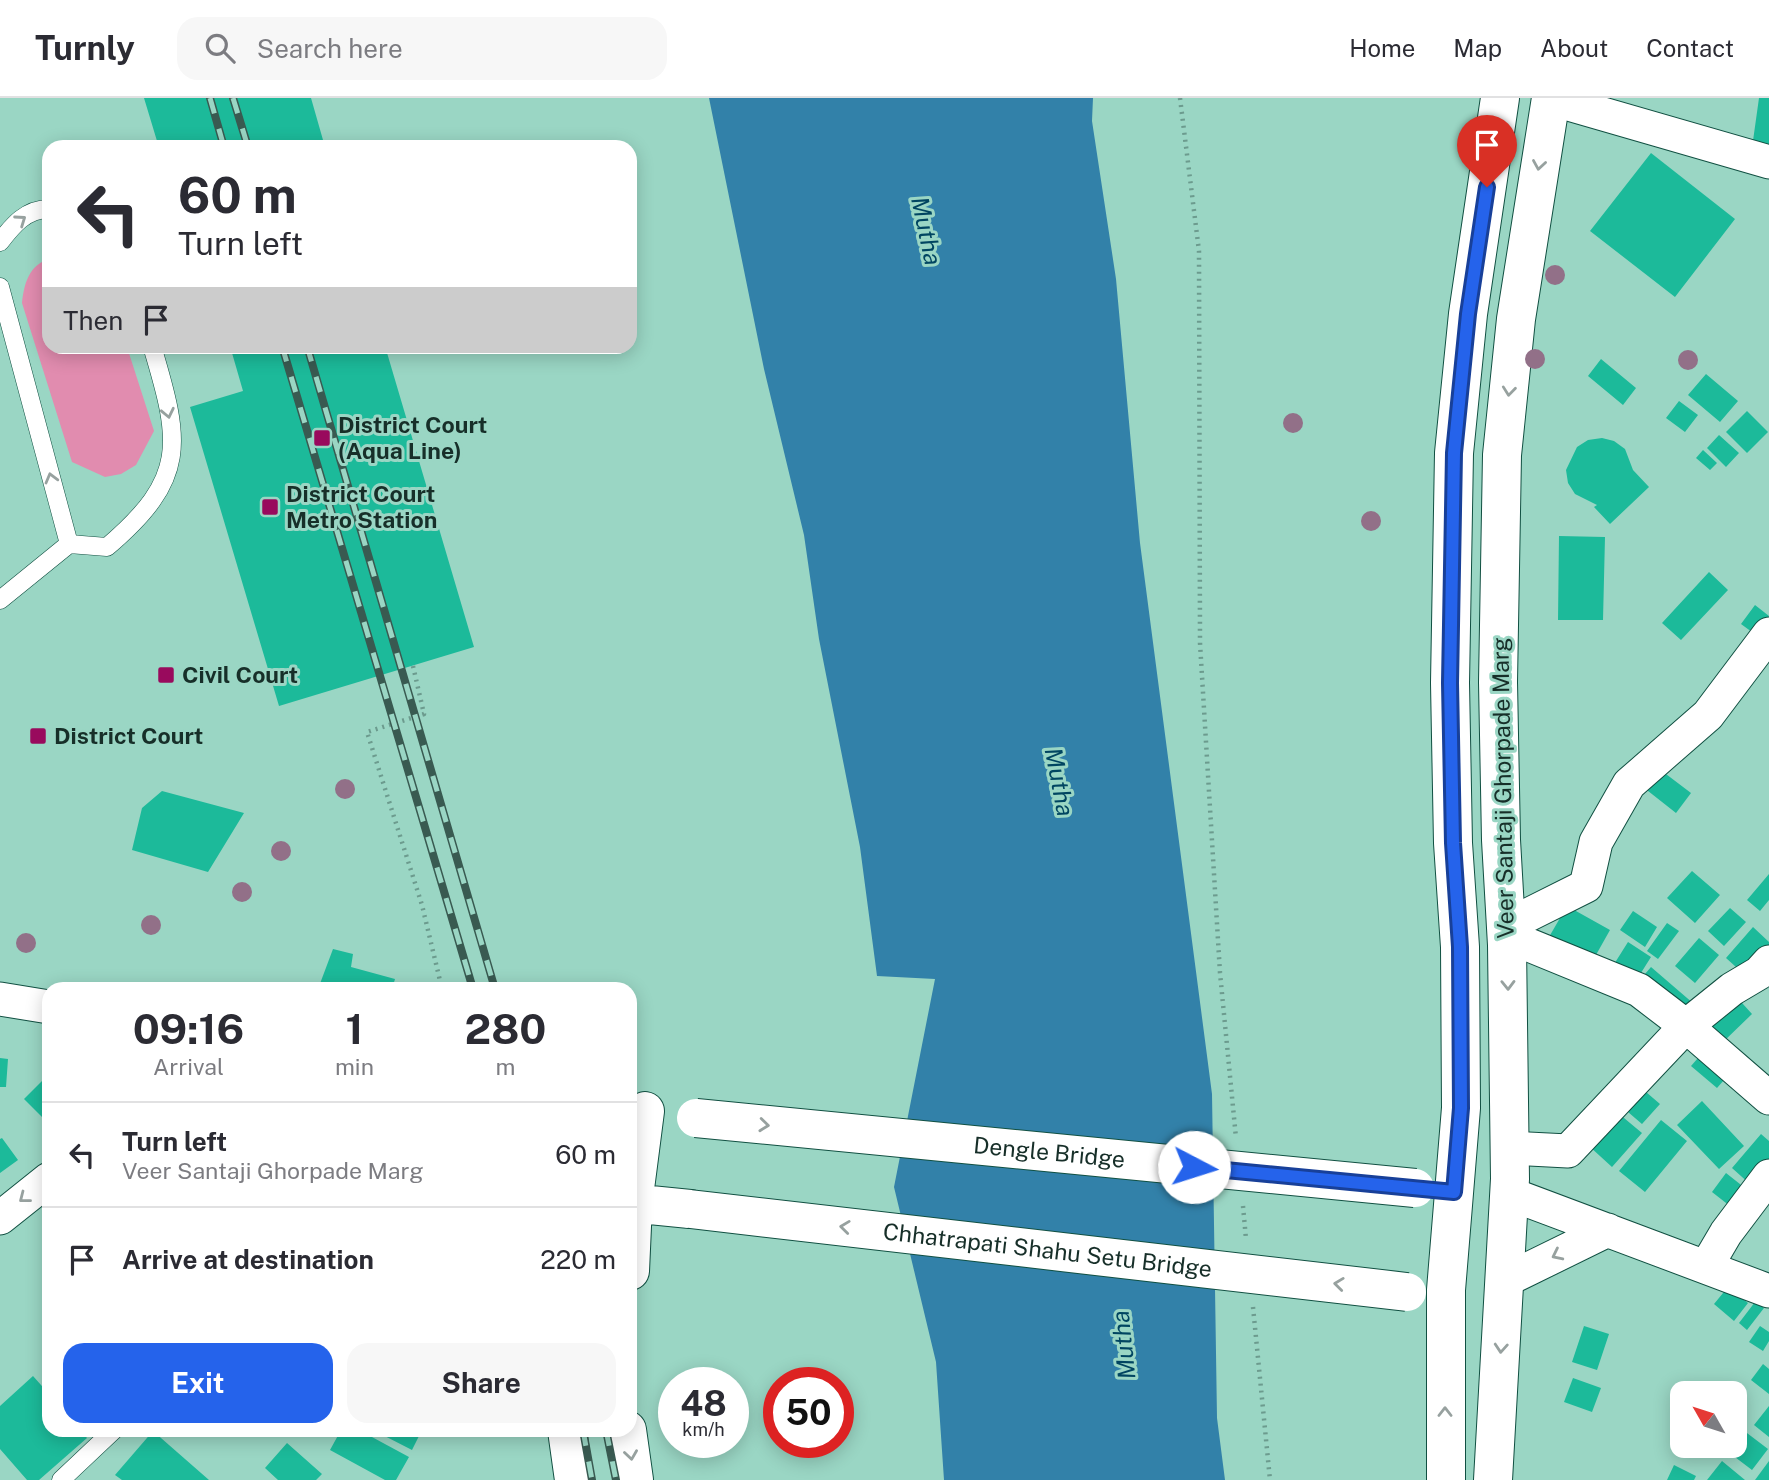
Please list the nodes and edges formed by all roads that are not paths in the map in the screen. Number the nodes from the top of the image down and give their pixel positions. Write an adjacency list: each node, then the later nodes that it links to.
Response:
1 (1500, 98): 21 (main road, Veer Santaji Ghorpade Marg)
2 (1551, 99): 3 (street); 11 (main road, Veer Santaji Ghorpade Marg, one-way to 11)
3 (1769, 162)
4 (42, 209): 5 (lane, one-way to 4)
5 (0, 242)
6 (0, 286): 8 (lane, one-way to 6)
7 (154, 354): 8 (lane, one-way to 8)
8 (69, 544): 9 (lane)
9 (0, 600)
10 (1769, 634): 11 (street)
11 (1507, 931): 15 (street); 18 (main road, Veer Santaji Ghorpade Marg, one-way to 18)
12 (1769, 962): 15 (street)
13 (0, 999): 14 (street)
14 (42, 1006)
15 (1686, 1026): 16 (street); 18 (street)
16 (1769, 1098)
17 (638, 1110): 21 (main road, Dengle Bridge, one-way to 21, bridge)
18 (1510, 1148): 22 (main road, Veer Santaji Ghorpade Marg)
19 (1769, 1176): 26 (street)
20 (42, 1185): 24 (street, one-way to 24)
21 (1454, 1192): 22 (main road, Dengle Bridge); 28 (main road, Veer Santaji Ghorpade Marg)
22 (1508, 1193): 25 (street); 27 (main road, Veer Santaji Ghorpade Marg)
23 (637, 1204): 28 (main road, Chhatrapati Shahu Setu Bridge, one-way to 23, bridge)
24 (0, 1218)
25 (1608, 1230): 26 (street); 27 (street, one-way to 27)
26 (1706, 1267): 29 (street)
27 (1506, 1280): 28 (main road, Chhatrapati Shahu Setu Bridge); 37 (main road, Veer Santaji Ghorpade Marg, one-way to 37)
28 (1446, 1290): 36 (main road, Veer Santaji Ghorpade Marg, one-way to 28)
29 (1769, 1291)
30 (107, 1437): 33 (lane)
31 (568, 1437): 34 (main road)
32 (628, 1437): 35 (main road, one-way to 35)
33 (61, 1480)
34 (574, 1480)
35 (634, 1480)
36 (1446, 1480)
37 (1493, 1480)

